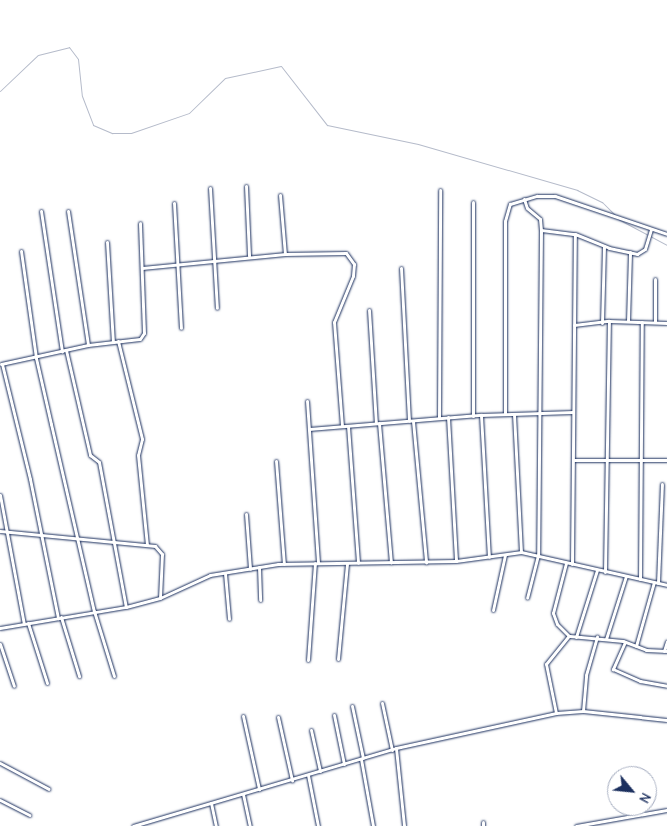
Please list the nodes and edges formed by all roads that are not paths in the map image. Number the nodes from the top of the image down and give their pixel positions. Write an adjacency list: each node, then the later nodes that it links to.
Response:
1 (246, 186): 20 (street)
2 (210, 188): 21 (street)
3 (440, 190): 50 (street)
4 (280, 194): 19 (street)
5 (524, 199): 11 (street); 12 (street); 45 (street)
6 (473, 202): 48 (street)
7 (174, 203): 22 (street)
8 (41, 211): 39 (street)
9 (68, 211): 38 (street)
10 (140, 223): 23 (street)
11 (651, 229): 14 (street); 18 (street)
12 (541, 230): 13 (street); 44 (street)
13 (575, 234): 16 (street); 34 (street)
14 (666, 235)
15 (107, 242): 37 (street)
16 (604, 246): 18 (street); 32 (street)
17 (21, 251): 40 (street)
18 (630, 252): 29 (street)
19 (284, 254): 20 (street); 53 (street)
20 (249, 256): 21 (street)
21 (214, 261): 22 (street); 26 (street)
22 (177, 265): 23 (street); 35 (street)
23 (142, 268): 36 (street)
24 (401, 268): 51 (street)
25 (655, 279): 31 (street)
26 (217, 308)
27 (369, 310): 52 (street)
28 (609, 321): 29 (street); 32 (street); 57 (street)
29 (628, 322): 30 (street)
30 (642, 322): 31 (street); 58 (street)
31 (655, 322): 33 (street)
32 (602, 323): 34 (street)
33 (667, 323)
34 (574, 325): 43 (street)
35 (181, 328)
36 (118, 341): 37 (street); 69 (street)
37 (113, 342): 38 (street)
38 (88, 346): 39 (street)
39 (64, 350): 40 (street); 68 (street)
40 (36, 358): 41 (street); 67 (street)
41 (1, 364): 66 (street)
42 (307, 401): 55 (street)
43 (572, 412): 44 (street); 56 (street)
44 (539, 413): 46 (street); 72 (street)
45 (505, 414): 46 (street); 47 (street)
46 (514, 414): 70 (street)
47 (481, 415): 48 (street); 73 (street)
48 (472, 416): 49 (street)
49 (448, 417): 50 (street); 74 (street)
50 (439, 418): 51 (street)
51 (411, 421): 52 (street); 76 (street)
52 (378, 423): 54 (street); 75 (street)
53 (342, 426): 54 (street); 55 (street)
54 (348, 426): 79 (street)
55 (309, 429): 77 (street)
56 (572, 460): 57 (street); 82 (street)
57 (607, 460): 58 (street); 87 (street)
58 (641, 460): 59 (street); 89 (street)
59 (667, 460)
60 (276, 461): 81 (street)
61 (662, 484): 90 (street)
62 (0, 495): 65 (street)
63 (246, 514): 84 (street)
64 (0, 531): 65 (street)
65 (6, 531): 66 (street); 100 (street)
66 (41, 535): 67 (street); 98 (street)
67 (78, 539): 68 (street); 97 (street)
68 (114, 542): 69 (street); 95 (street)
69 (147, 545): 92 (street)
70 (521, 552): 71 (street); 72 (street)
71 (505, 555): 73 (street); 96 (street)
72 (538, 556): 80 (street); 93 (street)
73 (489, 557): 74 (street)
74 (456, 561): 76 (street)
75 (391, 562): 76 (street); 79 (street)
76 (426, 562)
77 (316, 563): 78 (street); 81 (street); 112 (street)
78 (347, 563): 79 (street); 111 (street)
79 (358, 563)
80 (566, 563): 82 (street); 102 (street)
81 (284, 564): 83 (street)
82 (572, 564): 85 (street)
83 (259, 567): 84 (street); 94 (street)
84 (250, 569): 86 (street)
85 (597, 570): 87 (street); 103 (street)
86 (224, 572): 92 (street); 99 (street)
87 (605, 572): 88 (street)
88 (626, 576): 89 (street); 105 (street)
89 (640, 579): 90 (street)
90 (656, 582): 91 (street); 109 (street)
91 (667, 585)
92 (160, 598): 95 (street)
93 (527, 598)
94 (260, 600)
95 (126, 607): 97 (street)
96 (493, 610)
97 (94, 611): 98 (street); 114 (street)
98 (60, 618): 100 (street); 113 (street)
99 (229, 619)
100 (26, 623): 101 (street); 115 (street)
101 (0, 628)
102 (570, 636): 103 (street); 121 (street)
103 (576, 637): 104 (street)
104 (597, 637): 105 (street); 120 (street)
105 (606, 639): 107 (street)
106 (667, 641): 110 (street)
107 (625, 642): 109 (street); 117 (street)
108 (0, 644): 116 (street)
109 (636, 646): 110 (street)
110 (666, 651)
111 (338, 659)
112 (308, 660)
113 (79, 676)
114 (114, 676)
115 (47, 683)
116 (14, 686)
117 (667, 686)
118 (382, 703): 127 (street)
119 (352, 706): 128 (street)
120 (583, 711): 121 (street); 125 (street)
121 (556, 713): 127 (street)
122 (334, 715): 130 (street)
123 (243, 716): 135 (street)
124 (278, 717): 133 (street)
125 (667, 720)
126 (311, 730): 131 (street)
127 (394, 749): 128 (street); 147 (street)
128 (362, 759): 130 (street); 146 (street)
129 (0, 763): 134 (street)
130 (344, 764): 131 (street)
131 (320, 771): 132 (street)
132 (308, 775): 133 (street); 145 (street)
133 (292, 780): 135 (street)
134 (50, 789)
135 (259, 789): 136 (street)
136 (243, 794): 138 (street); 144 (street)
137 (0, 800): 140 (street)
138 (211, 803): 141 (street); 143 (street)
139 (667, 810): 148 (street)
140 (29, 815)
141 (144, 824): 142 (street)
142 (133, 826)
143 (216, 826)
144 (250, 826)
145 (318, 826)
146 (373, 826)
147 (404, 826)
148 (576, 826)

